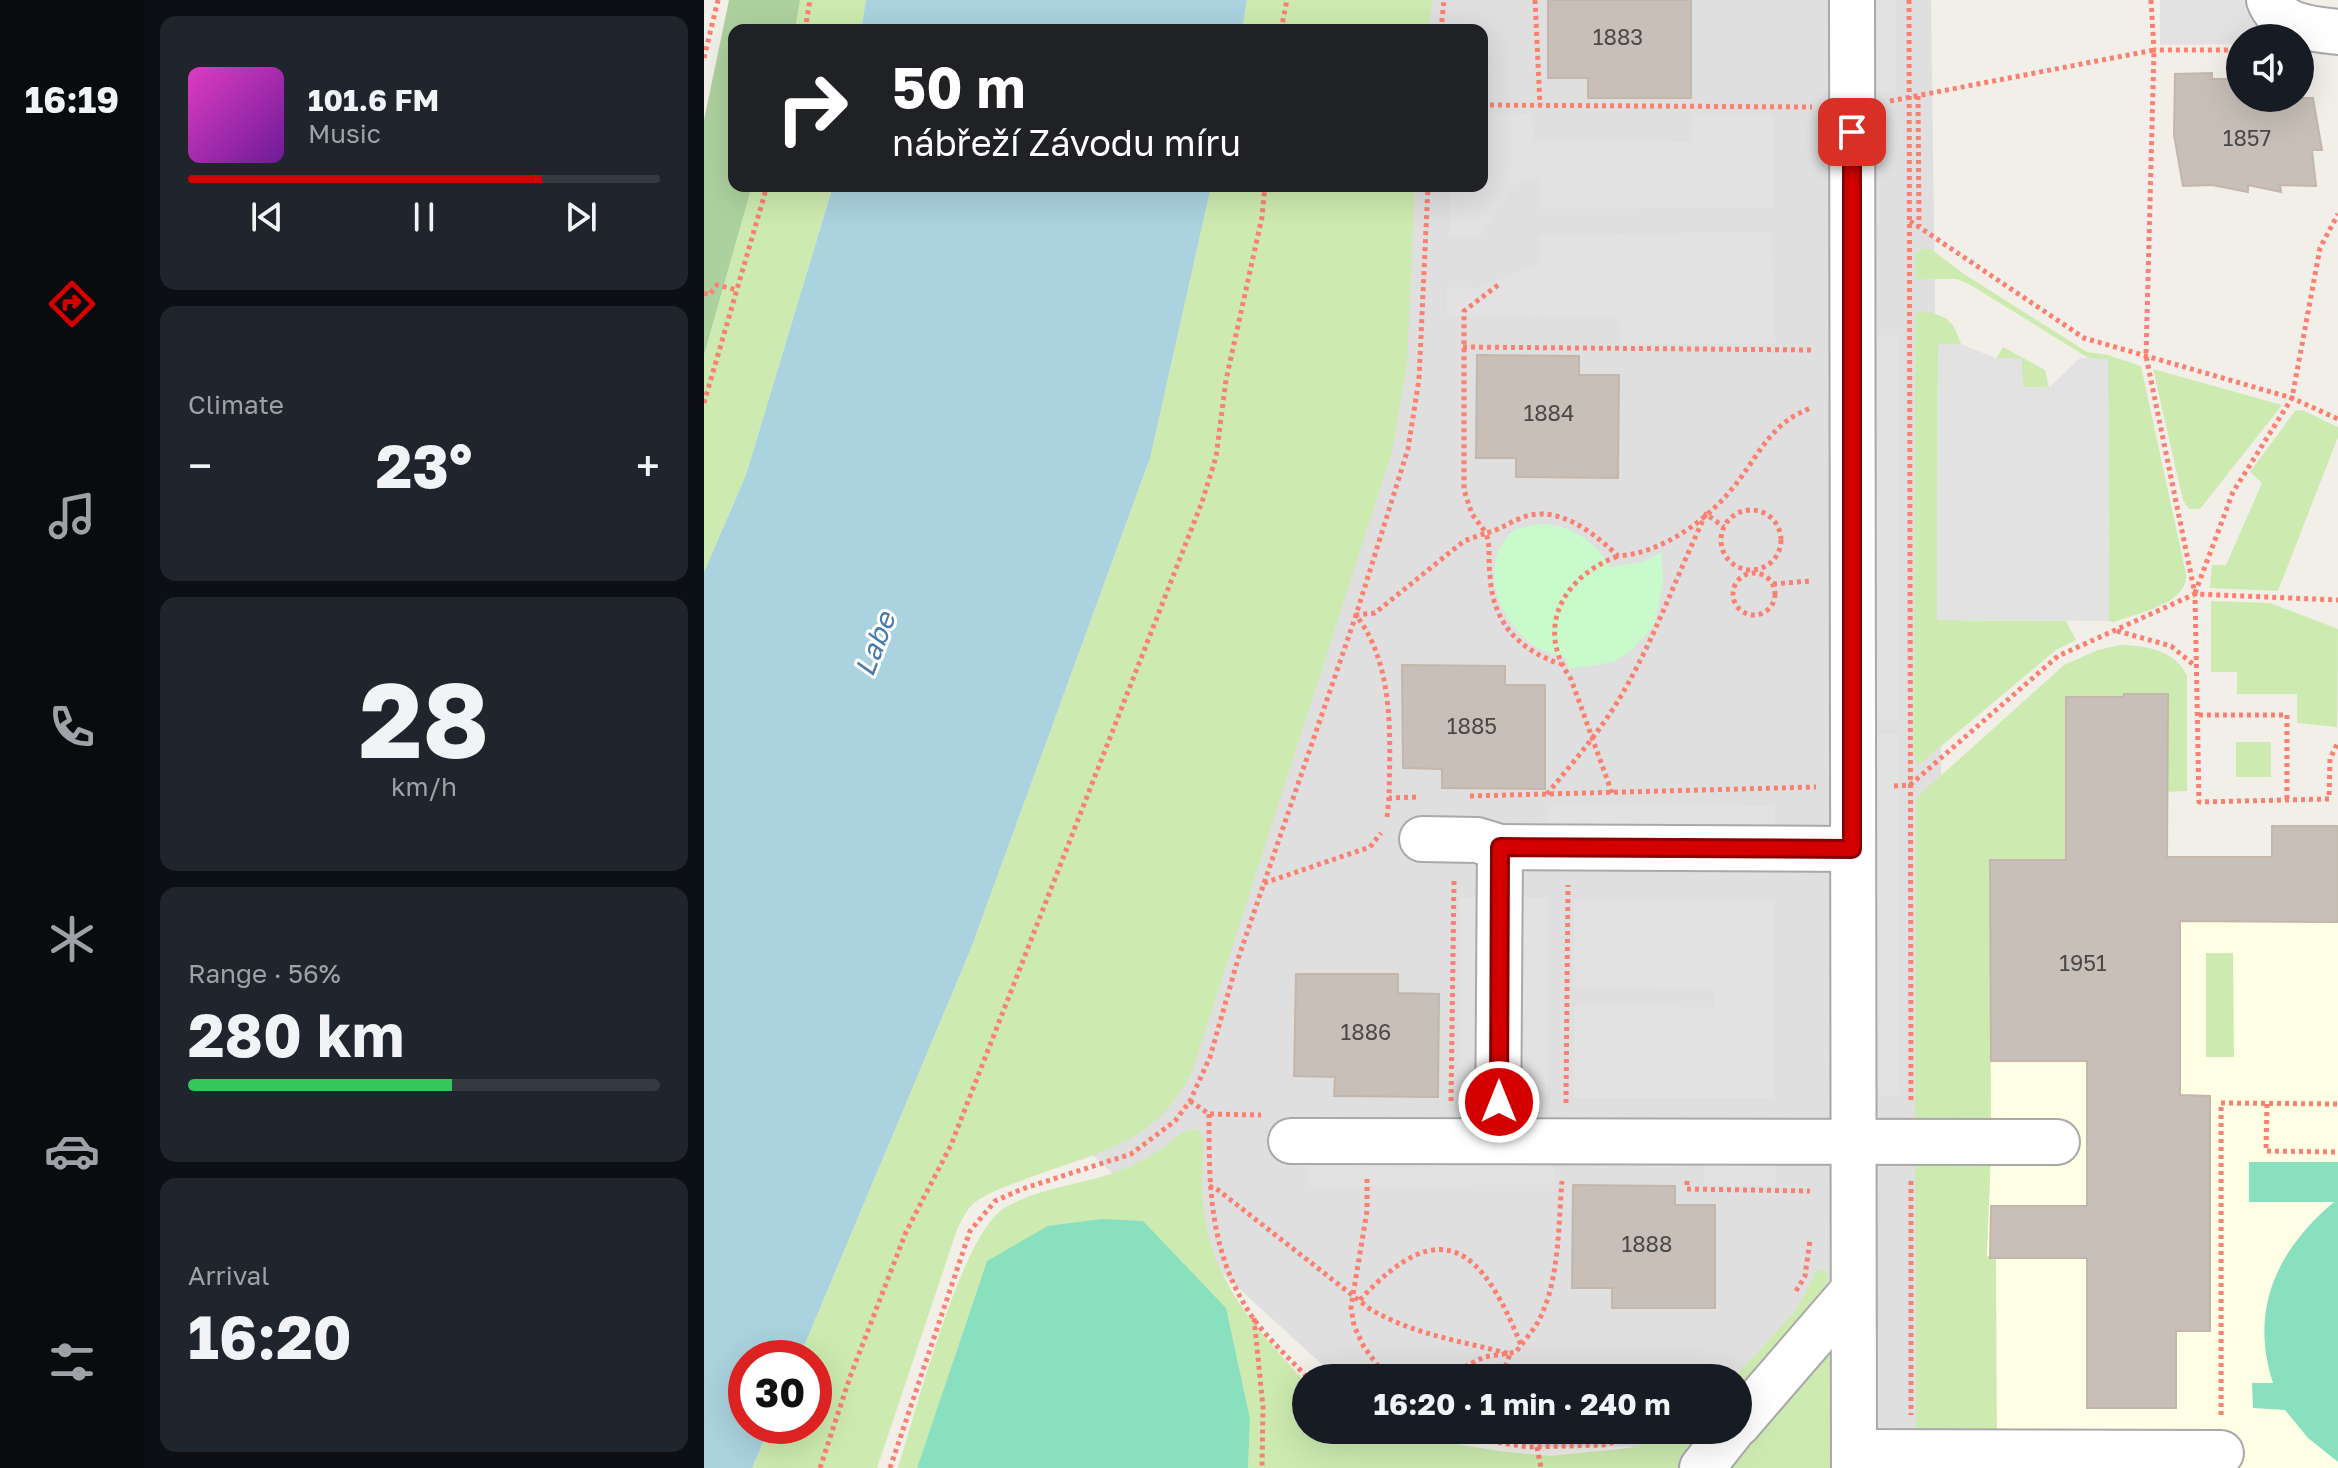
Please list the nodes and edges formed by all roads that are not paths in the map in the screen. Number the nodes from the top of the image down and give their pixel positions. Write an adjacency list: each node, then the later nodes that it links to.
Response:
1 (1852, 0): 6 (street)
2 (2269, 0): 3 (street)
3 (2338, 32)
4 (1438, 840): 5 (street)
5 (1500, 847): 6 (street); 8 (street)
6 (1831, 848): 9 (street)
7 (1291, 1141): 8 (street)
8 (1498, 1141): 9 (street)
9 (1831, 1141): 10 (street); 11 (street)
10 (2057, 1142)
11 (1852, 1292): 12 (street); 15 (street)
12 (1752, 1408)
13 (1721, 1444): 16 (street)
14 (2221, 1453): 15 (street)
15 (1854, 1460)
16 (1702, 1468)

